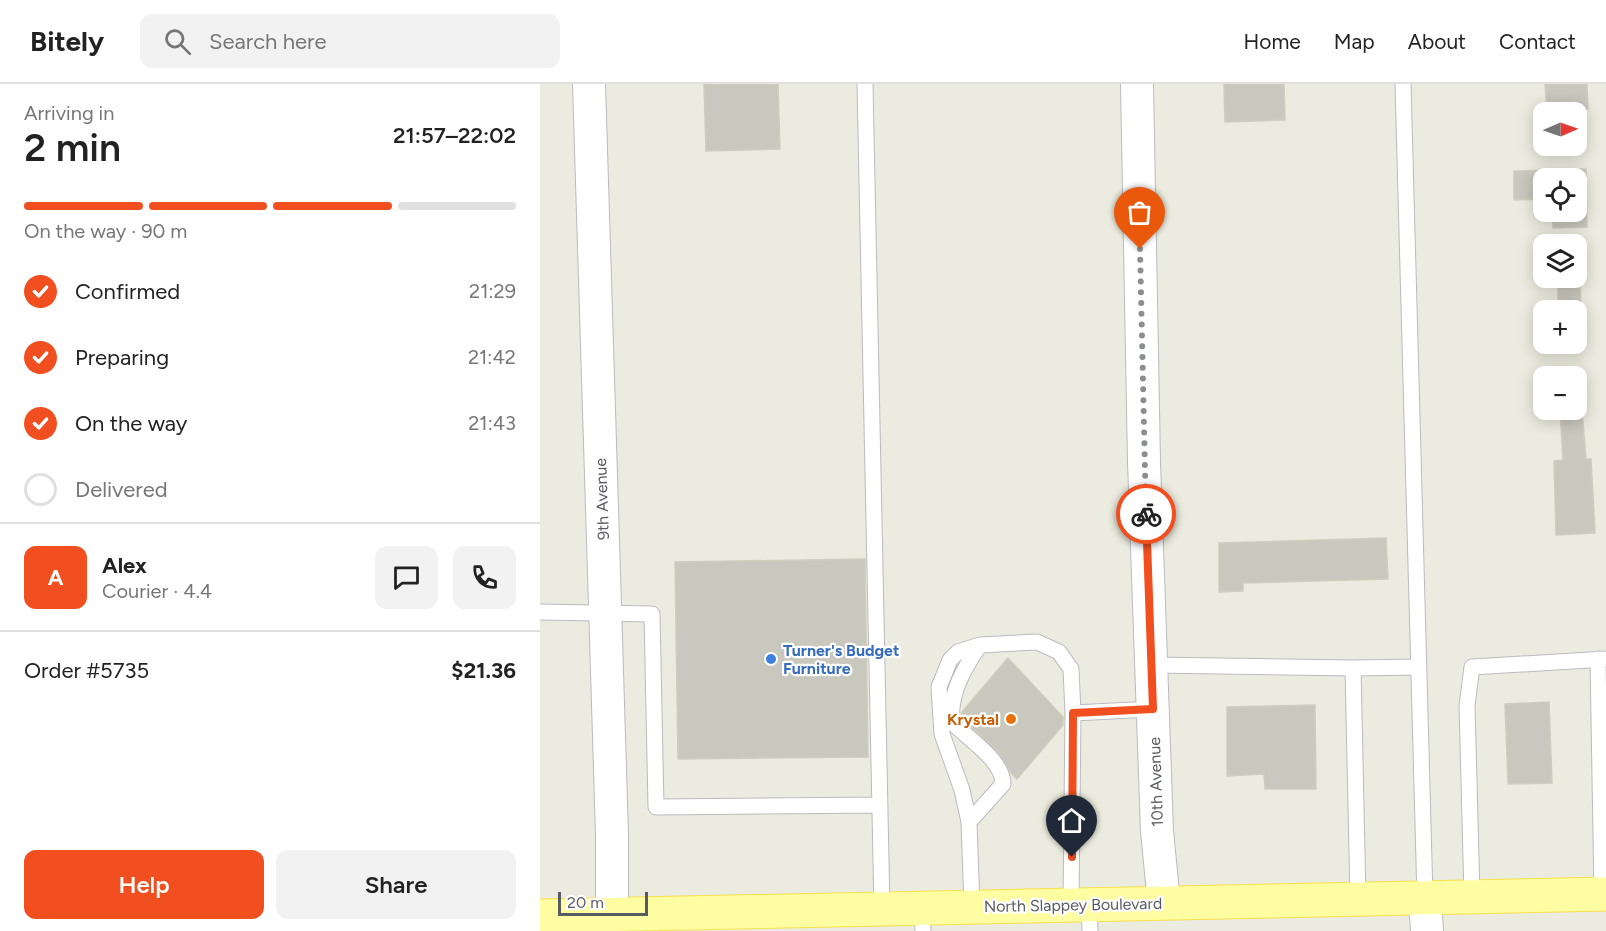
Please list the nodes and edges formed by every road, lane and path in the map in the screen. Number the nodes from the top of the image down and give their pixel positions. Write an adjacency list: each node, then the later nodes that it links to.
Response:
1 (589, 84): 6 (street, 9th Avenue)
2 (866, 84): 14 (lane)
3 (1137, 84): 9 (street, 10th Avenue)
4 (1403, 84): 10 (lane)
5 (540, 612): 6 (lane)
6 (605, 612): 14 (lane); 24 (street, 9th Avenue)
7 (980, 645): 13 (lane); 15 (lane); 15 (lane)
8 (1602, 659): 16 (lane); 17 (lane)
9 (1151, 665): 11 (lane); 12 (street, 10th Avenue)
10 (1419, 667): 11 (lane); 18 (lane)
11 (1353, 668): 19 (lane)
12 (1153, 709): 13 (lane); 20 (street, 10th Avenue)
13 (1073, 713): 23 (lane)
14 (880, 805): 22 (lane)
15 (969, 822): 21 (lane)
16 (1604, 894): 17 (main road, North Slappey Boulevard)
17 (1472, 896): 18 (main road, North Slappey Boulevard)
18 (1425, 898): 19 (main road, North Slappey Boulevard); 28 (street)
19 (1358, 899): 20 (main road, North Slappey Boulevard)
20 (1164, 903): 23 (main road, North Slappey Boulevard)
21 (972, 907): 23 (main road, North Slappey Boulevard); 26 (main road, North Slappey Boulevard)
22 (882, 909): 26 (main road, North Slappey Boulevard); 27 (main road, North Slappey Boulevard)
23 (1083, 914)
24 (612, 915): 25 (main road, North Slappey Boulevard); 27 (main road, North Slappey Boulevard)
25 (540, 916)
26 (923, 920)
27 (759, 921)
28 (1427, 931)

